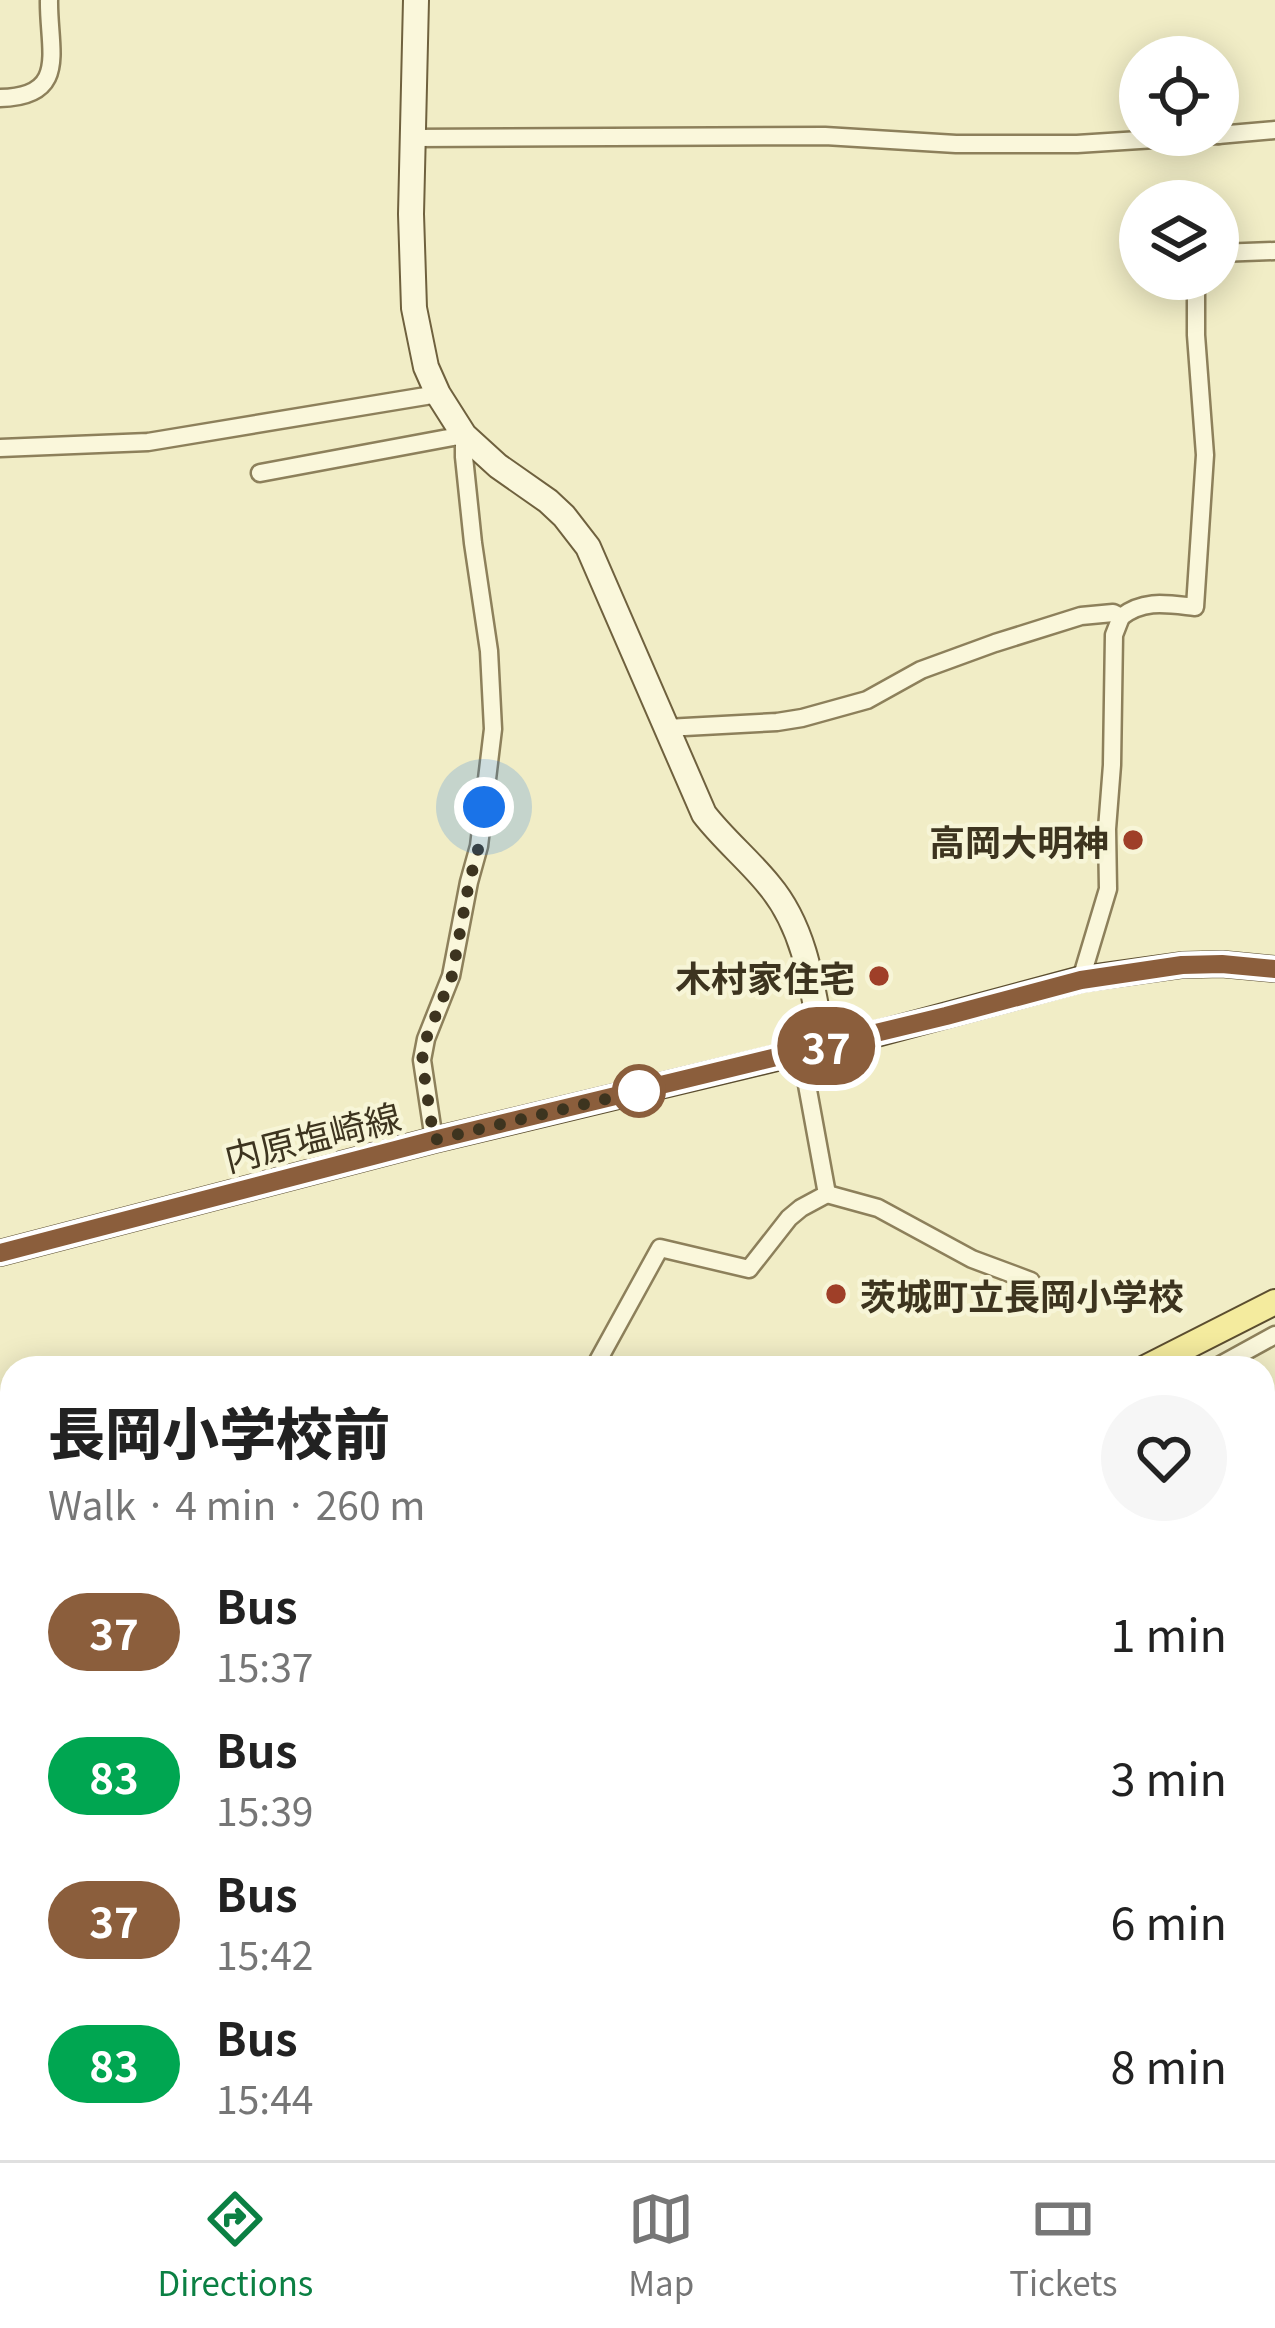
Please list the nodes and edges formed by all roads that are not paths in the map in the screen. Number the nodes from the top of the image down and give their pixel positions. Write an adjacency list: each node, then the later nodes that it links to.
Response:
1 (49, 0): 3 (street)
2 (416, 0): 6 (street)
3 (0, 98)
4 (1275, 130): 5 (street)
5 (1239, 133)
6 (412, 138): 7 (street); 11 (street)
7 (1119, 141)
8 (1275, 251): 9 (street)
9 (1239, 252)
10 (1196, 300): 15 (street)
11 (438, 394): 12 (street); 13 (street)
12 (464, 435): 14 (street); 16 (street); 20 (street)
13 (0, 448)
14 (260, 473)
15 (1121, 617): 16 (street); 18 (street)
16 (666, 728): 19 (street)
17 (1275, 969): 18 (main road, 内原塩崎線)
18 (1081, 980): 19 (main road, 内原塩崎線)
19 (812, 1050): 20 (main road, 内原塩崎線); 21 (street)
20 (434, 1140): 22 (main road, 内原塩崎線)
21 (827, 1194): 23 (street); 26 (street)
22 (0, 1253)
23 (1031, 1282)
24 (1275, 1302): 27 (main road)
25 (1275, 1335): 28 (street)
26 (601, 1356)
27 (1169, 1356)
28 (1237, 1356)

